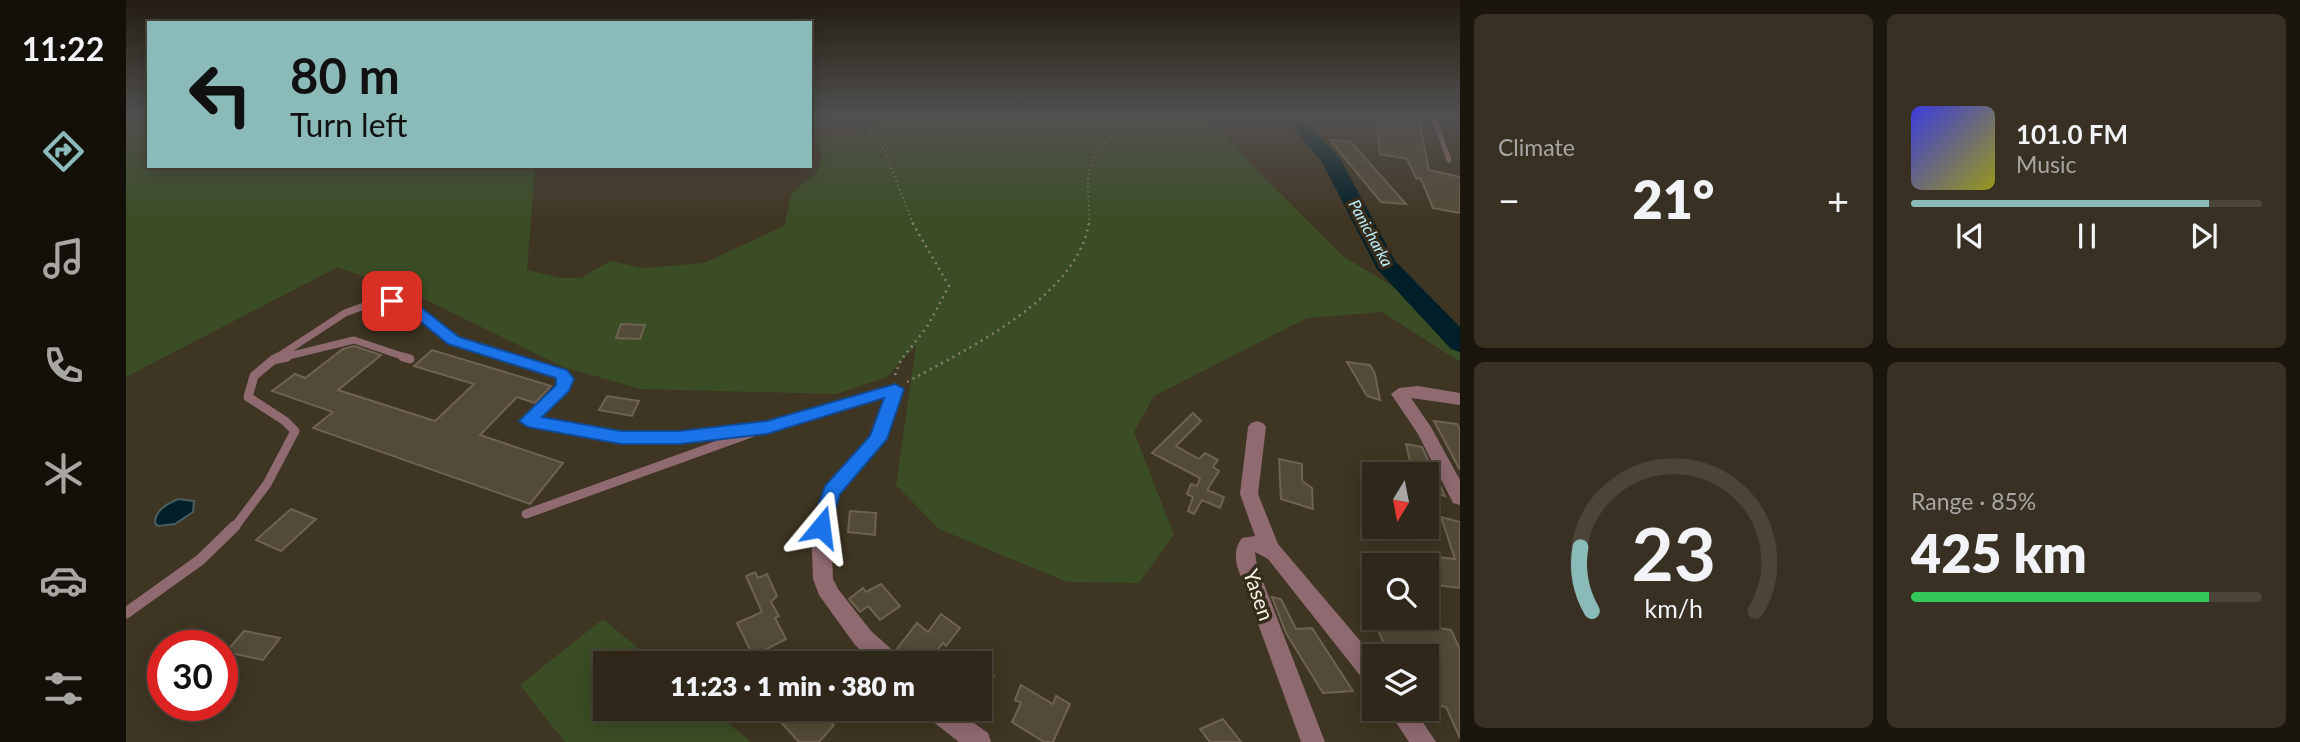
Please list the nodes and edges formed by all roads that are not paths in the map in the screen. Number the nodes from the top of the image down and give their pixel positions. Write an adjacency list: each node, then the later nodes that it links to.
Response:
1 (1446, 151): 2 (lane)
2 (1449, 160)
3 (410, 359): 4 (lane)
4 (273, 360): 8 (lane); 12 (lane)
5 (895, 389): 8 (lane); 13 (street)
6 (1460, 399): 9 (street)
7 (1258, 427): 11 (street)
8 (767, 428): 10 (lane)
9 (1460, 498)
10 (526, 514)
11 (1269, 548): 14 (street, Yasen); 18 (street, Yasen)
12 (126, 613)
13 (877, 651)
14 (1362, 660)
15 (951, 721): 17 (street)
16 (1408, 721): 19 (street)
17 (979, 742)
18 (1313, 742)
19 (1424, 742)

